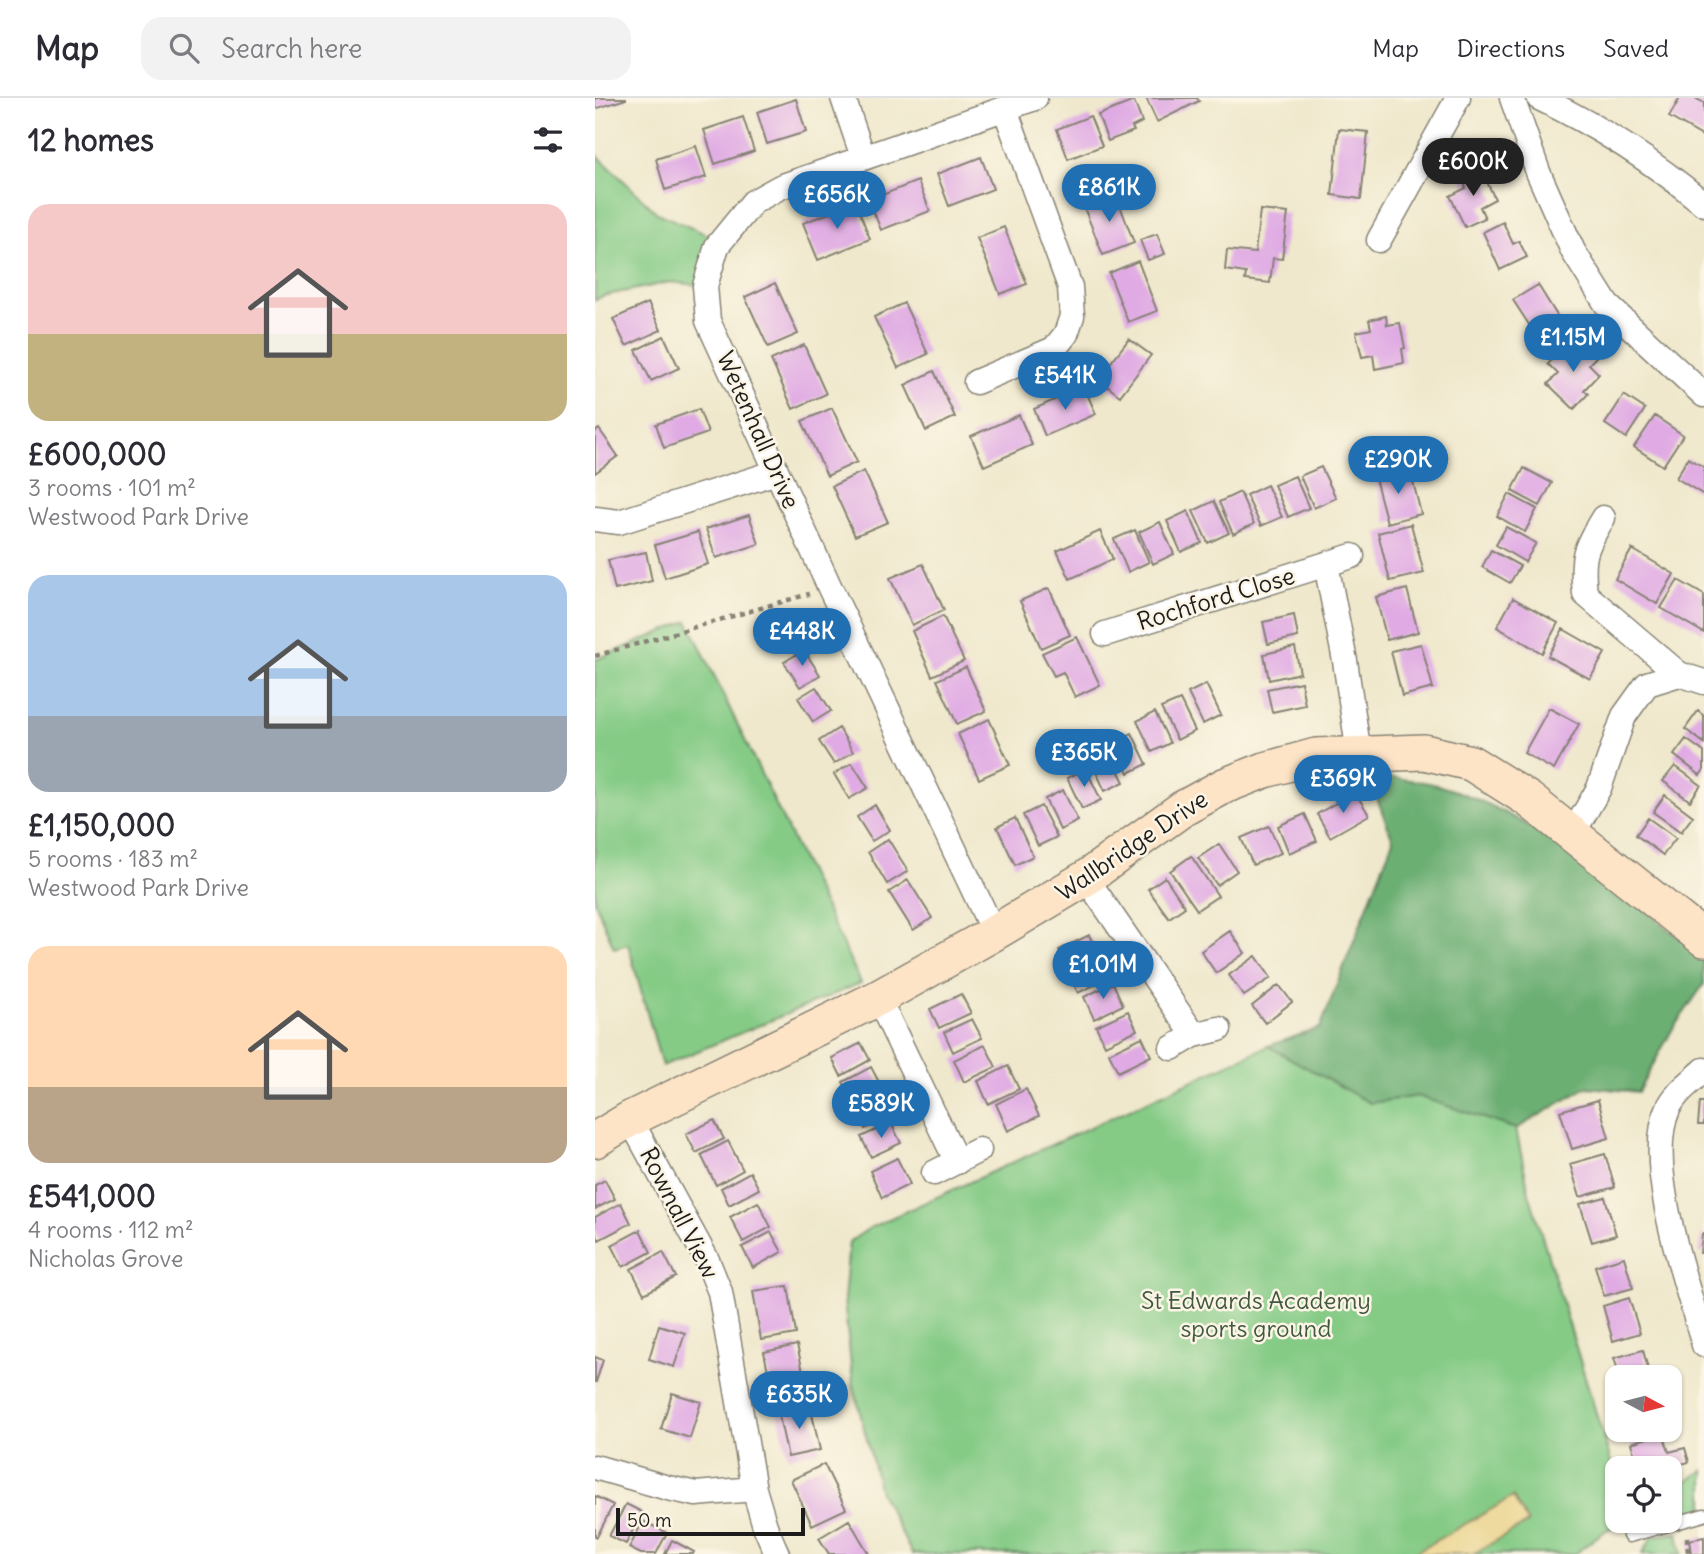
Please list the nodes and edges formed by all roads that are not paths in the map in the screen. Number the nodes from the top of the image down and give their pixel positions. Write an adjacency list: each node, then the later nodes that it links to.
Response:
1 (843, 98): 7 (street)
2 (1035, 98): 6 (street, Wetenhall Drive)
3 (1458, 98): 9 (street)
4 (1512, 98): 11 (street)
5 (1538, 98): 8 (street)
6 (1005, 109): 7 (street, Wetenhall Drive); 10 (street)
7 (863, 157): 12 (street, Wetenhall Drive)
8 (1704, 204)
9 (1379, 240)
10 (976, 382)
11 (1704, 395)
12 (777, 472): 14 (street); 23 (street, Wetenhall Drive)
13 (1603, 518): 18 (street)
14 (595, 519)
15 (1352, 556): 16 (street, Rochford Close)
16 (1326, 564): 17 (street, Rochford Close); 20 (street, Rochford Close)
17 (1105, 634)
18 (1679, 674): 19 (street); 21 (street)
19 (1704, 682)
20 (1359, 754): 21 (street, Wallbridge Drive); 22 (street, Wallbridge Drive)
21 (1572, 835): 24 (street, Wallbridge Drive)
22 (1086, 878): 23 (street, Wallbridge Drive); 27 (street)
23 (994, 933): 25 (street, Wallbridge Drive)
24 (1704, 939)
25 (878, 998): 30 (street, Wallbridge Drive); 33 (street)
26 (1219, 1029): 27 (street)
27 (1194, 1035): 28 (street)
28 (1172, 1048)
29 (1704, 1070): 35 (street)
30 (630, 1119): 31 (street, Wallbridge Drive); 37 (street, Rownall View)
31 (595, 1140)
32 (979, 1150): 33 (street)
33 (957, 1161): 34 (street)
34 (934, 1173)
35 (1703, 1336)
36 (595, 1467): 37 (street)
37 (754, 1489): 40 (street, Rownall View)
38 (1704, 1515): 39 (lane)
39 (1629, 1536)
40 (777, 1554)

